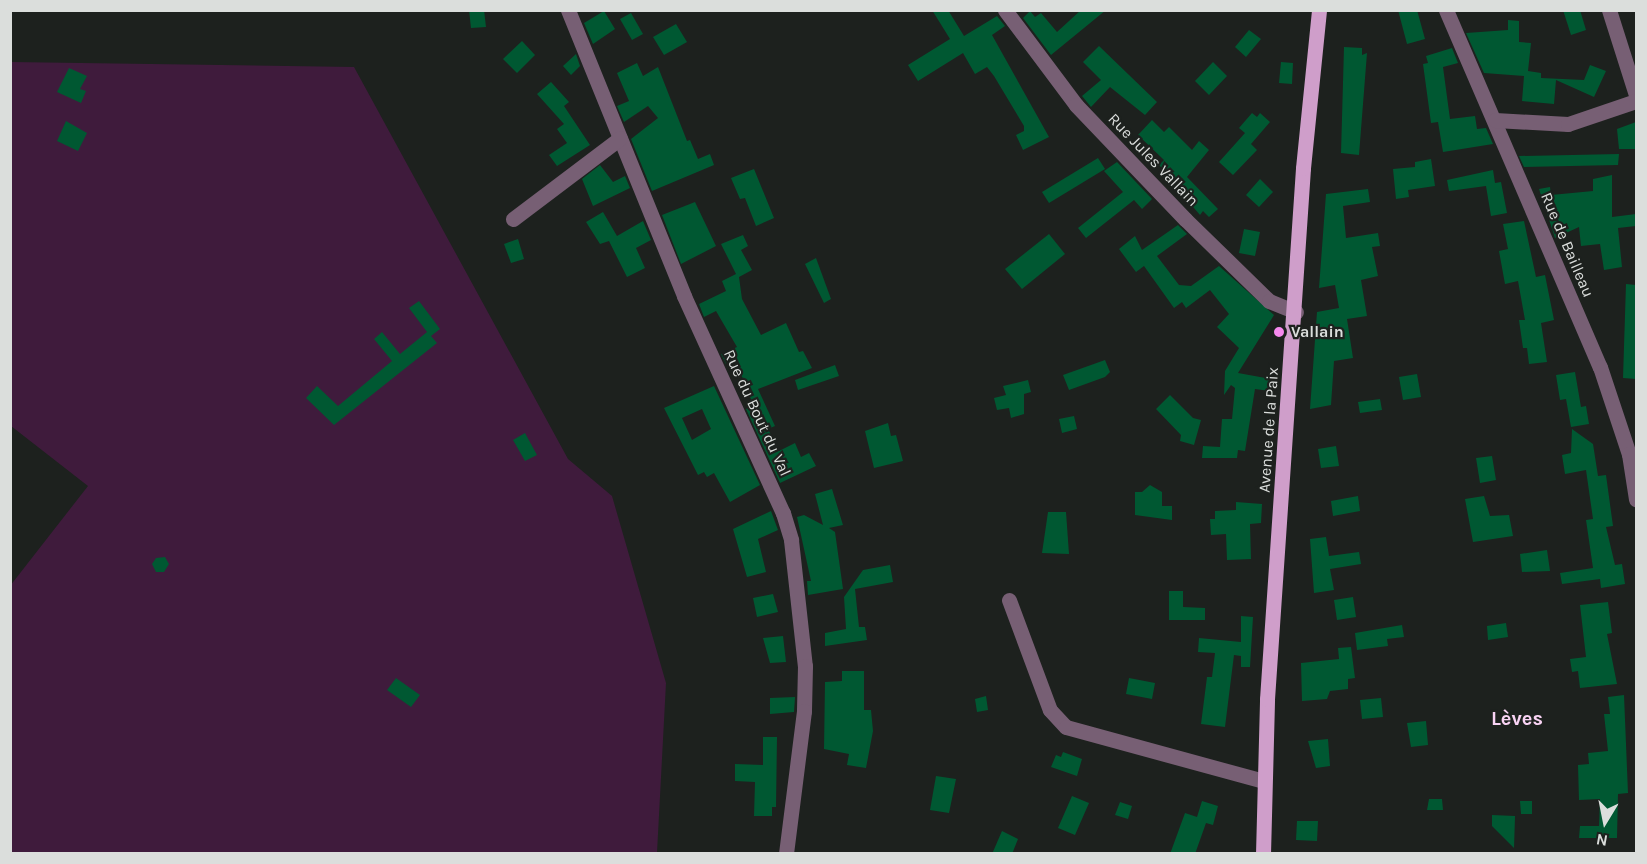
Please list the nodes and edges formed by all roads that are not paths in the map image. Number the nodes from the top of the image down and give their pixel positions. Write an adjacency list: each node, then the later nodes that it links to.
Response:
1 (568, 10): 9 (street, Rue du Bout du Val)
2 (1005, 10): 11 (street, Rue Jules Vallain)
3 (1319, 10): 11 (main road, Avenue de la Paix)
4 (1446, 10): 8 (street, Rue de Bailleau)
5 (1609, 10): 6 (street)
6 (1636, 95)
7 (1636, 101): 8 (street)
8 (1495, 120): 12 (street, Rue de Bailleau)
9 (620, 138): 10 (street); 15 (street, Rue du Bout du Val)
10 (513, 219)
11 (1296, 312): 14 (main road, Avenue de la Paix)
12 (1636, 499)
13 (1009, 600): 14 (street)
14 (1263, 781): 16 (main road, Avenue de la Paix)
15 (786, 854)
16 (1263, 854)

